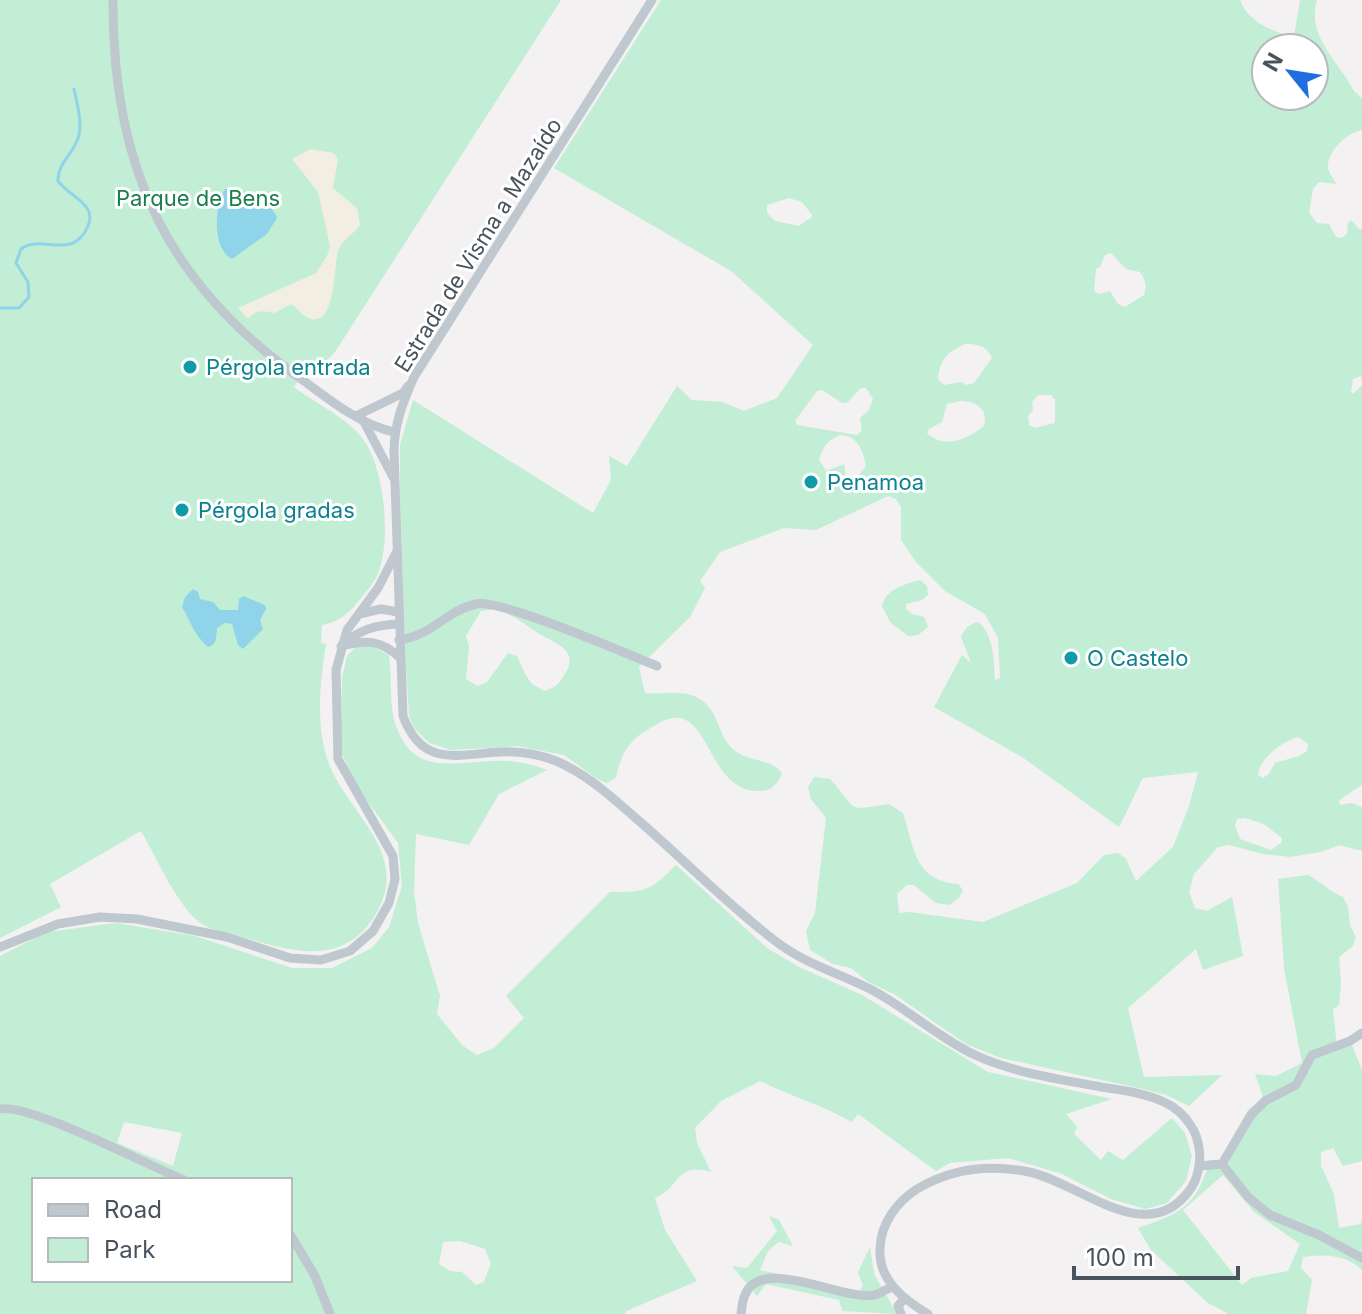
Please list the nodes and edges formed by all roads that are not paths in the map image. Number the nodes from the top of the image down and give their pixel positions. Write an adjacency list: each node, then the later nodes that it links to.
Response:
1 (113, 0): 4 (street)
2 (652, 0): 3 (street, Estrada de Visma a Mazaído)
3 (414, 377): 4 (street); 5 (street, Estrada de Visma a Mazaído)
4 (359, 418): 5 (street); 6 (street)
5 (394, 432): 6 (street, Estrada de Visma a Mazaído)
6 (394, 479): 7 (street, Estrada de Visma a Mazaído)
7 (398, 548): 8 (street, Estrada de Visma a Mazaído); 9 (street)
8 (398, 612): 9 (street); 10 (street, Estrada de Visma a Mazaído)
9 (356, 615): 12 (street)
10 (399, 624): 11 (street, Estrada de Visma a Mazaído); 12 (street)
11 (399, 640): 13 (street, Estrada de Visma a Mazaído); 14 (street)
12 (341, 646): 13 (street); 15 (street)
13 (400, 658): 19 (street, Estrada de Visma a Mazaído)
14 (657, 666)
15 (0, 947)
16 (1362, 1033): 18 (street)
17 (0, 1109): 20 (street)
18 (1222, 1164): 19 (street); 22 (street)
19 (1199, 1166): 23 (street)
20 (180, 1178)
21 (292, 1237): 25 (street)
22 (1362, 1258)
23 (892, 1287): 24 (street); 26 (street)
24 (903, 1300): 27 (street); 28 (street)
25 (330, 1314)
26 (741, 1314)
27 (901, 1314)
28 (928, 1314)

